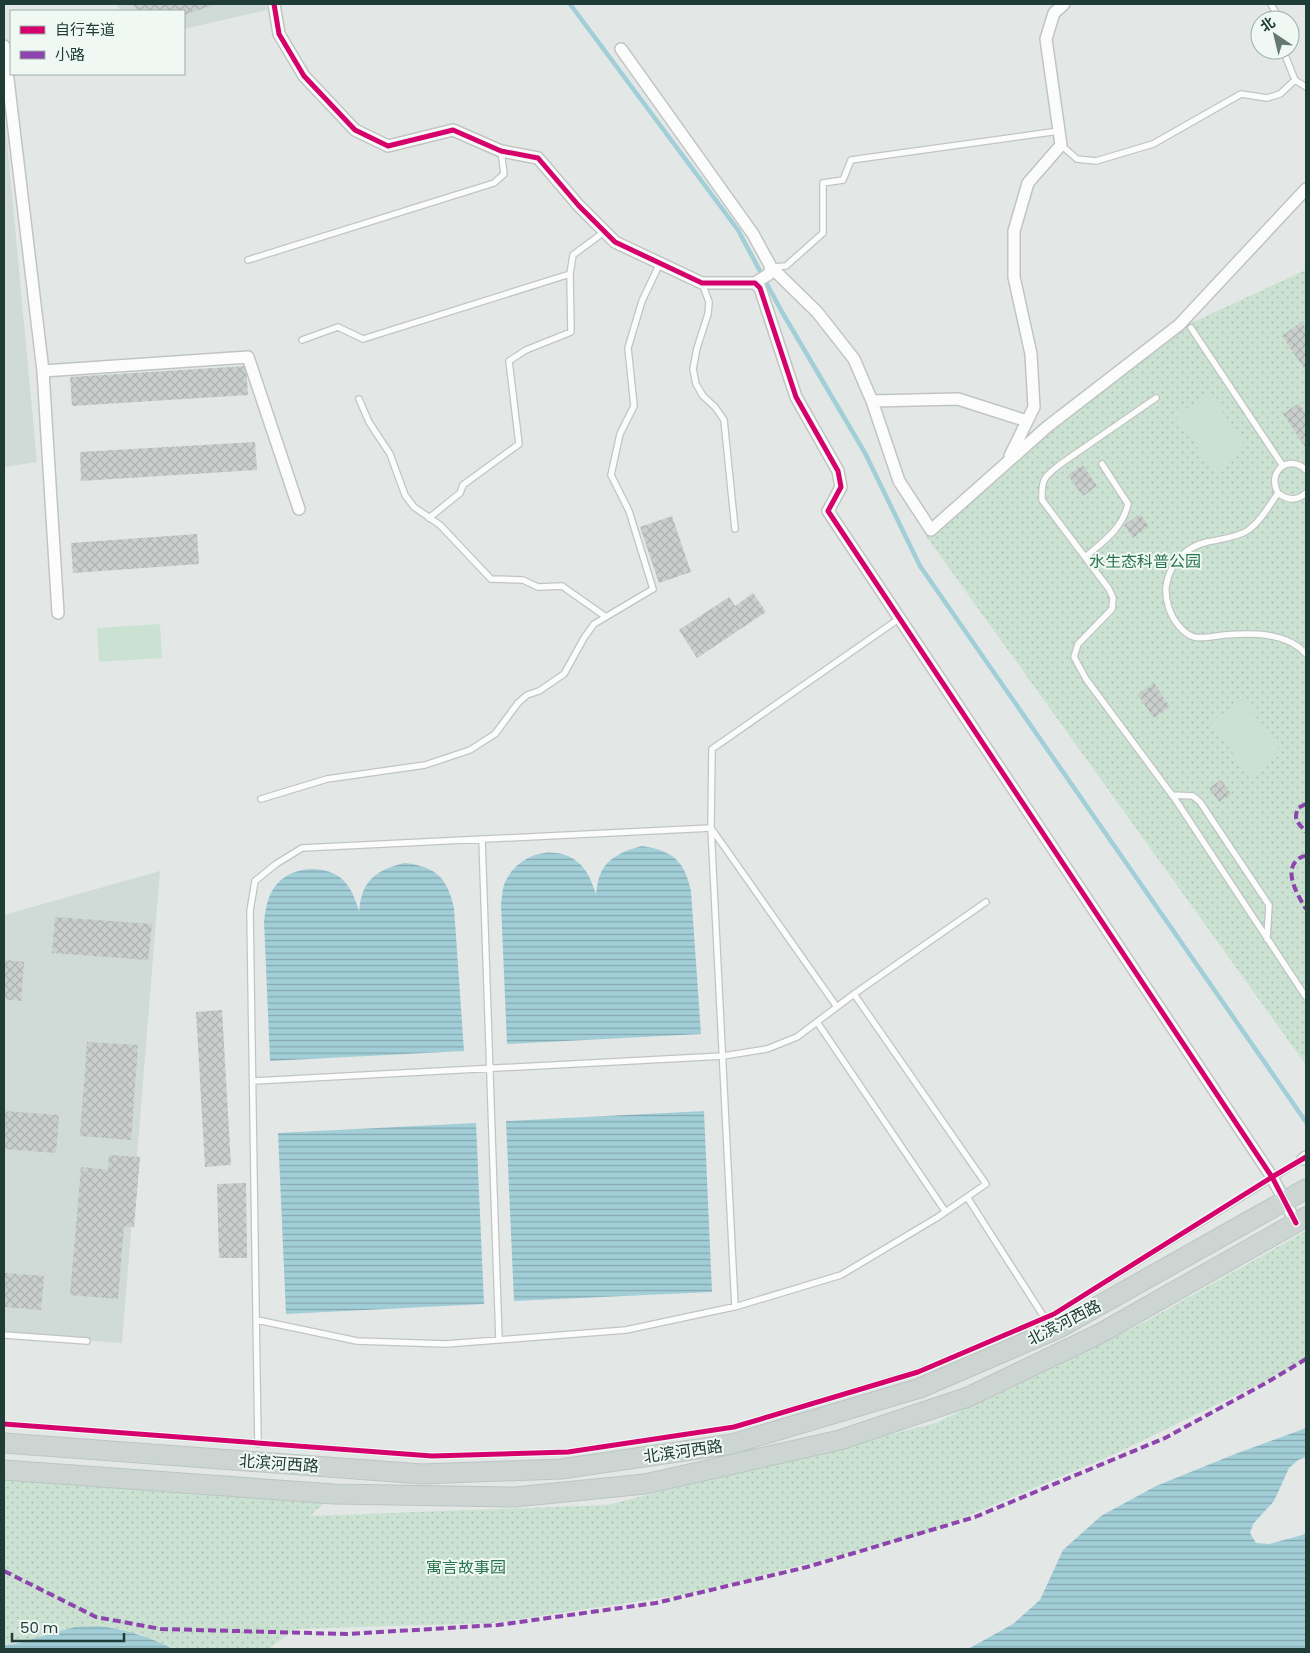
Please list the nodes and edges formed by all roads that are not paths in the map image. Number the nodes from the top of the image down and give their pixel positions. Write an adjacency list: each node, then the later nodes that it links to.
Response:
1 (274, 4): 10 (street)
2 (1064, 4): 8 (street)
3 (4, 46): 21 (street)
4 (622, 49): 15 (street)
5 (1287, 60): 6 (lane)
6 (1295, 80): 7 (lane); 9 (lane)
7 (1306, 87)
8 (1059, 131): 9 (street); 15 (lane)
9 (1061, 145): 25 (street)
10 (501, 151): 12 (street); 13 (lane)
11 (1306, 189): 26 (street)
12 (604, 232): 14 (street); 16 (lane)
13 (248, 260)
14 (660, 263): 18 (street); 37 (lane)
15 (770, 270): 17 (street); 24 (street)
16 (570, 274): 20 (lane); 33 (lane)
17 (755, 283): 18 (street); 38 (street)
18 (702, 284): 34 (lane)
19 (1191, 328): 28 (lane)
20 (302, 340)
21 (43, 370): 32 (street); 36 (street)
22 (1156, 398): 35 (lane)
23 (359, 399): 33 (lane)
24 (872, 401): 25 (street); 26 (street)
25 (1027, 421): 26 (street)
26 (1007, 462)
27 (1102, 464): 35 (lane)
28 (1283, 466): 29 (lane); 30 (lane)
29 (1306, 470)
30 (1278, 493): 31 (lane); 39 (lane)
31 (1306, 493)
32 (300, 509)
33 (429, 518): 37 (lane)
34 (735, 529)
35 (1085, 557): 40 (lane)
36 (58, 613)
37 (606, 617): 41 (lane)
38 (900, 618): 42 (lane); 54 (street)
39 (1306, 654)
40 (1172, 795): 45 (lane); 45 (lane)
41 (261, 799)
42 (711, 828): 43 (lane); 48 (lane); 50 (lane)
43 (482, 839): 51 (lane); 52 (lane)
44 (986, 902): 46 (lane)
45 (1267, 939): 47 (lane)
46 (854, 994): 48 (lane); 56 (lane)
47 (1306, 998)
48 (837, 1007): 49 (lane)
49 (817, 1022): 50 (lane); 58 (lane)
50 (722, 1056): 51 (lane); 60 (lane)
51 (490, 1068): 52 (lane); 64 (lane)
52 (253, 1081): 62 (lane)
53 (1305, 1158): 54 (lane)
54 (1272, 1177): 57 (street); 61 (lane)
55 (1306, 1189): 57 (main road, 北滨河西路)
56 (967, 1197): 58 (lane); 61 (lane)
57 (1284, 1201): 59 (street); 67 (main road, 北滨河西路)
58 (945, 1211): 60 (lane)
59 (1301, 1220): 69 (main road, 北滨河西路)
60 (735, 1307): 64 (lane)
61 (1044, 1318): 68 (lane)
62 (257, 1320): 64 (lane); 68 (lane)
63 (4, 1335): 65 (lane)
64 (499, 1340)
65 (87, 1341)
66 (4, 1424): 68 (lane)
67 (4, 1443)
68 (258, 1444)
69 (4, 1470)

